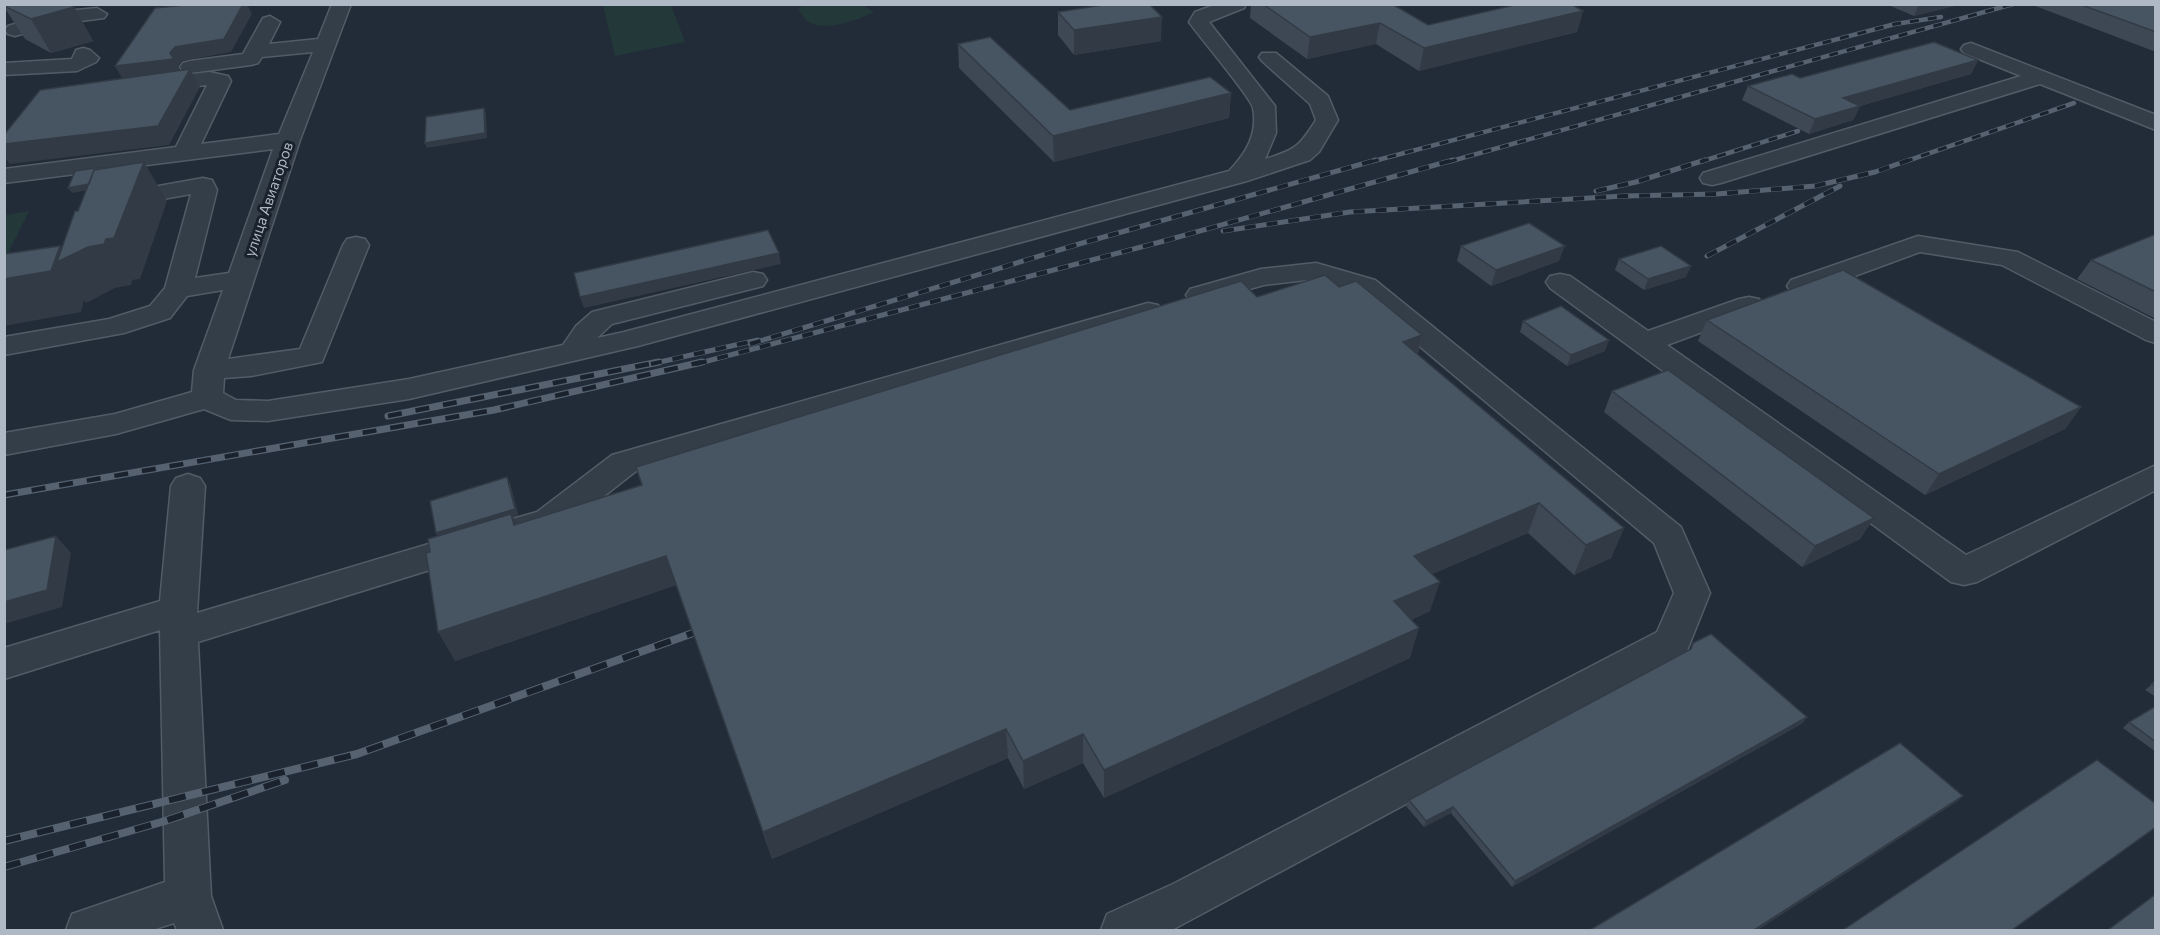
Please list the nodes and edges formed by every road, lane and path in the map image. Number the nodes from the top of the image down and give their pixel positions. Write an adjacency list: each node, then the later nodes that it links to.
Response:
1 (342, 4): 6 (street, улица Авиаторов)
2 (1237, 4): 19 (street)
3 (97, 15): 5 (street)
4 (270, 22): 8 (street)
5 (9, 24)
6 (327, 44): 8 (street); 16 (street, улица Авиаторов)
7 (1971, 49): 13 (street)
8 (255, 52): 12 (street)
9 (83, 54): 11 (street)
10 (1269, 57): 19 (street)
11 (4, 69)
12 (170, 69)
13 (2041, 77): 15 (street); 20 (street)
14 (127, 88): 17 (street)
15 (2156, 123)
16 (288, 141): 17 (street); 23 (street, улица Авиаторов)
17 (184, 154): 18 (street)
18 (4, 176)
19 (1238, 176): 30 (street)
20 (1712, 178)
21 (95, 211): 26 (street)
22 (357, 245): 31 (street)
23 (240, 279): 26 (street); 31 (street, улица Авиаторов)
24 (753, 280): 30 (street)
25 (1560, 282): 28 (street)
26 (178, 289): 29 (street)
27 (2156, 334): 28 (street)
28 (1644, 343): 33 (street)
29 (4, 346)
30 (573, 353): 31 (street)
31 (208, 384): 32 (street)
32 (4, 444)
33 (2156, 476)
34 (188, 486): 35 (street)
35 (179, 621): 36 (street); 37 (street); 39 (street)
36 (4, 664)
37 (194, 913): 38 (street)
38 (89, 930)
39 (1125, 930)

